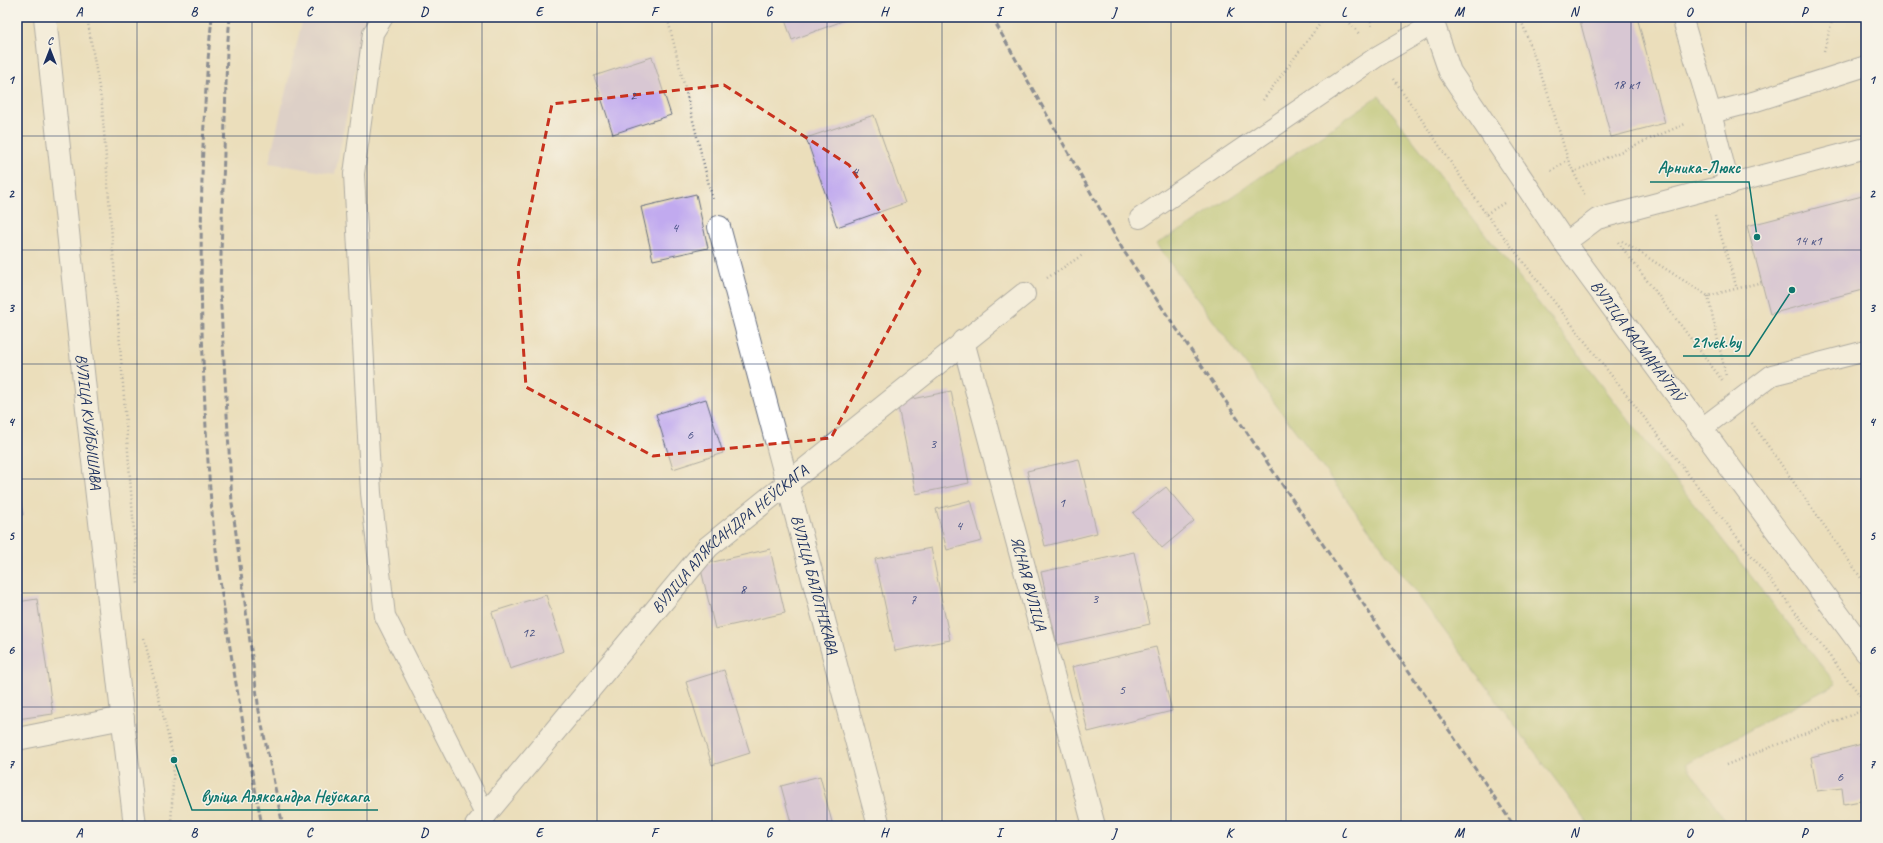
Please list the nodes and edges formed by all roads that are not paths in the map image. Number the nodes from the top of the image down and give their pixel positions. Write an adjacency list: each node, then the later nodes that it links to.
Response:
1 (45, 17): 18 (street, ВУЛІЦА КУЙБЫШАВА)
2 (383, 17): 20 (lane)
3 (1682, 17): 6 (lane)
4 (1432, 20): 9 (lane); 11 (street, ВУЛІЦА КАСМАНАЎТАЎ)
5 (1866, 66): 6 (lane)
6 (1711, 113): 8 (lane)
7 (1866, 148): 8 (lane)
8 (1729, 184): 11 (lane)
9 (1140, 218)
10 (719, 227): 16 (street, ВУЛІЦА БАЛОТНІКАВА)
11 (1565, 243): 15 (street, ВУЛІЦА КАСМАНАЎТАЎ)
12 (1024, 294): 13 (street, ВУЛІЦА АЛЯКСАНДРА НЕЎСКАГА)
13 (963, 341): 16 (street, ВУЛІЦА АЛЯКСАНДРА НЕЎСКАГА); 23 (street, ЯСНАЯ ВУЛІЦА)
14 (1866, 351): 15 (lane)
15 (1701, 429): 17 (street, ВУЛІЦА КАСМАНАЎТАЎ)
16 (787, 485): 20 (street, ВУЛІЦА АЛЯКСАНДРА НЕЎСКАГА); 22 (street, ВУЛІЦА БАЛОТНІКАВА)
17 (1866, 652)
18 (123, 718): 19 (street); 21 (street, ВУЛІЦА КУЙБЫШАВА)
19 (17, 740)
20 (481, 821)
21 (135, 826)
22 (879, 826)
23 (1094, 826)

